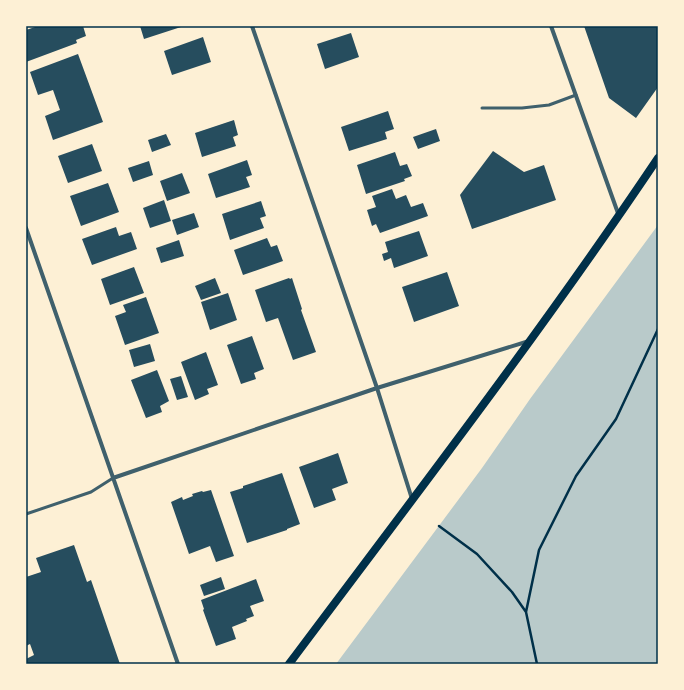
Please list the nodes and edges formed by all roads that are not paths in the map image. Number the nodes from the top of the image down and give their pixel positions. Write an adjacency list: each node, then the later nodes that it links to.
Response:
1 (252, 26): 9 (street)
2 (552, 26): 3 (street)
3 (576, 95): 4 (lane); 6 (street)
4 (482, 108)
5 (658, 158): 6 (main road)
6 (619, 217): 8 (main road)
7 (26, 228): 10 (street)
8 (530, 341): 9 (street); 11 (main road)
9 (377, 388): 10 (street); 11 (street)
10 (113, 478): 12 (lane); 13 (street)
11 (412, 499): 14 (main road)
12 (26, 514)
13 (178, 664)
14 (289, 664)

